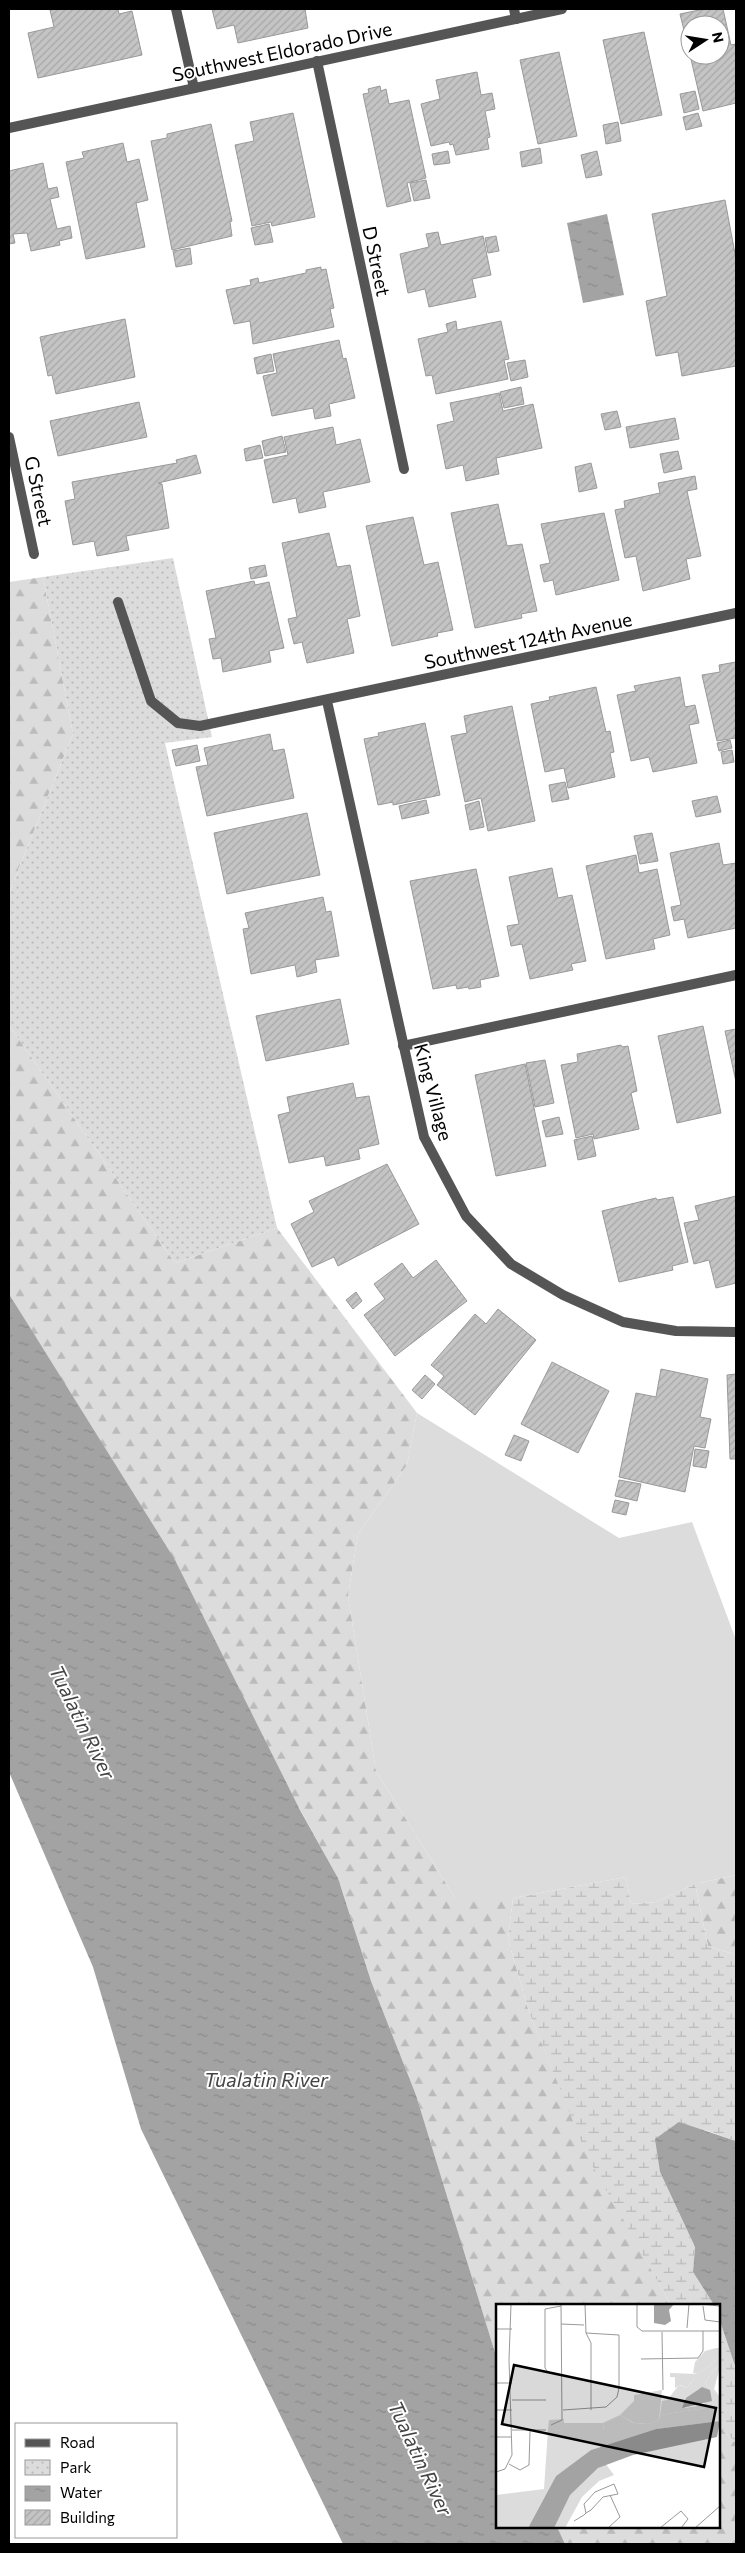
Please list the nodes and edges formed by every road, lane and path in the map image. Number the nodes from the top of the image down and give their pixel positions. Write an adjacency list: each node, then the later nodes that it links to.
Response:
1 (176, 9): 5 (street)
2 (562, 9): 3 (street, Southwest Eldorado Drive)
3 (515, 14): 4 (street, Southwest Eldorado Drive)
4 (317, 61): 5 (street, Southwest Eldorado Drive); 8 (street, D Street)
5 (194, 88): 6 (street, Southwest Eldorado Drive)
6 (9, 128)
7 (9, 437): 9 (street, G Street)
8 (404, 469)
9 (34, 554)
10 (118, 602): 12 (street, Southwest 124th Avenue)
11 (736, 613): 12 (street, Southwest 124th Avenue)
12 (327, 701): 14 (street, King Village)
13 (736, 975): 14 (street)
14 (403, 1046): 15 (street, King Village)
15 (736, 1332)

